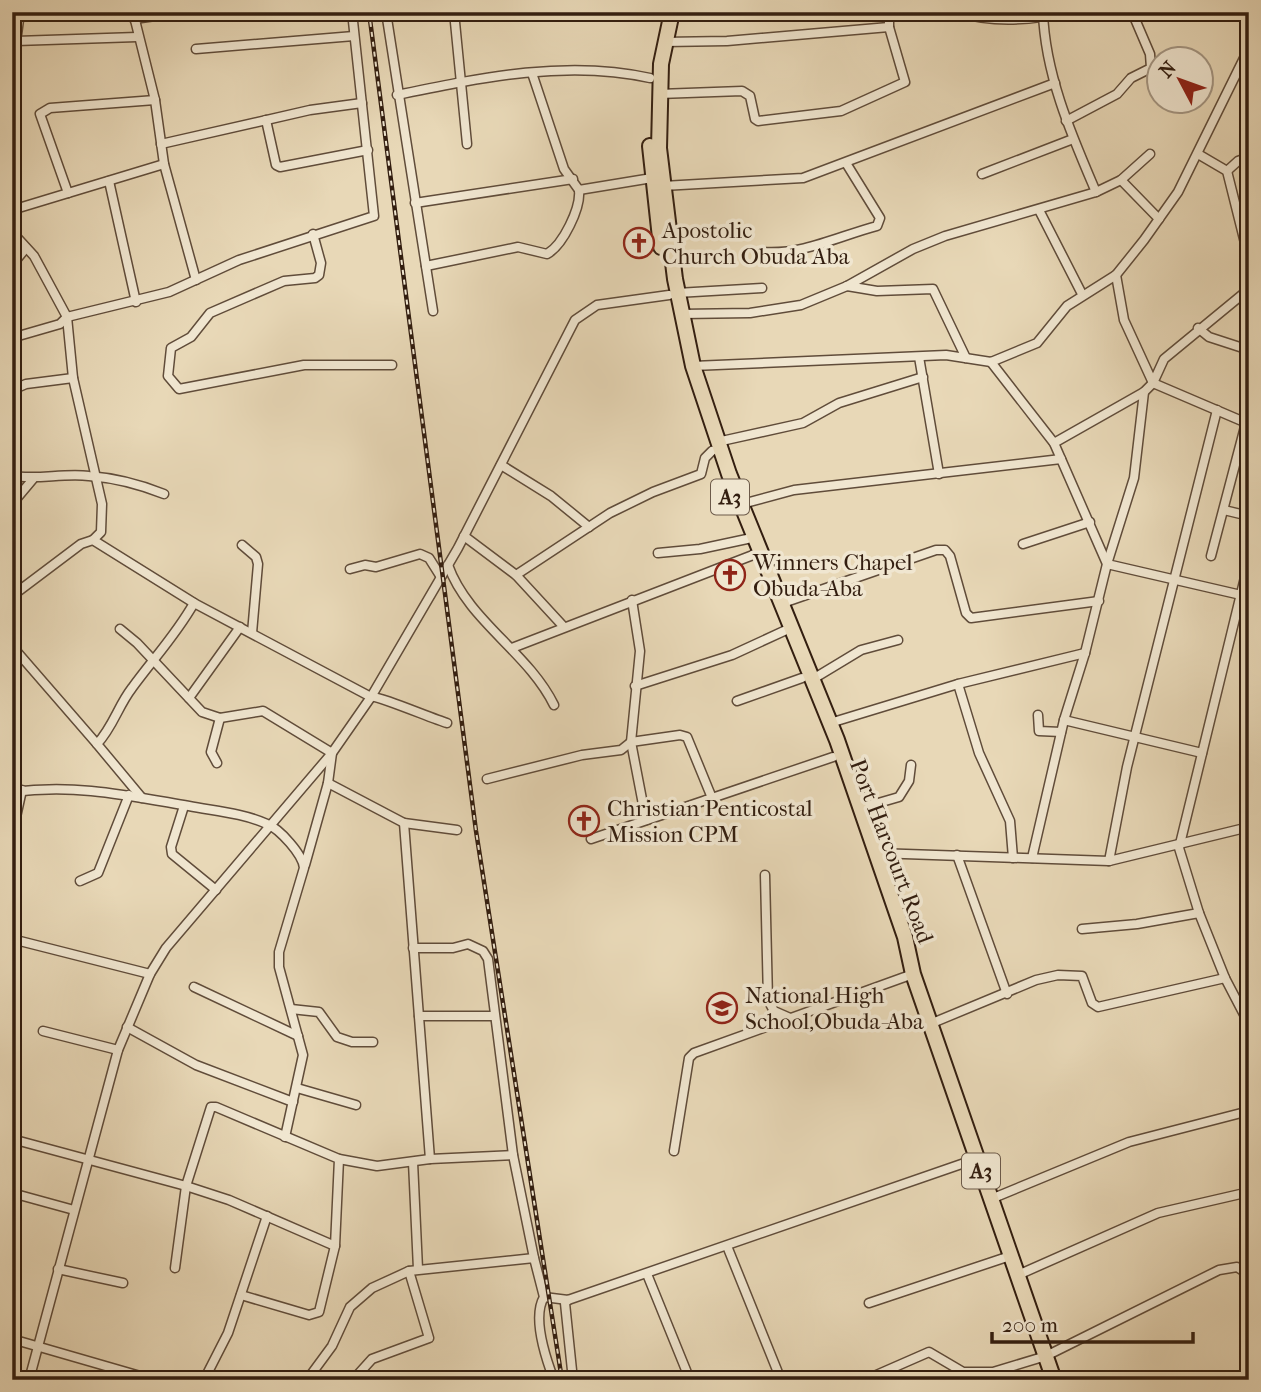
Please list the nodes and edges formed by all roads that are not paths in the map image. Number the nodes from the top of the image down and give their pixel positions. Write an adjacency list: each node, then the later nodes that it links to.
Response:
1 (20, 12): 17 (street)
2 (183, 12): 12 (street)
3 (352, 12): 15 (street)
4 (386, 12): 27 (street)
5 (453, 12): 24 (street)
6 (664, 12): 23 (highway, Port Harcourt Road / A3)
7 (673, 12): 18 (highway, Port Harcourt Road / A3)
8 (889, 12): 14 (street)
9 (958, 12): 13 (street)
10 (1070, 12): 13 (street)
11 (1132, 12): 31 (street)
12 (134, 15): 16 (street)
13 (1043, 15): 25 (street)
14 (889, 27): 18 (street); 26 (street)
15 (354, 36): 19 (street); 29 (street)
16 (137, 37): 17 (street); 28 (street)
17 (16, 41): 21 (street)
18 (664, 43): 26 (highway, Port Harcourt Road / A3)
19 (196, 49)
20 (1248, 52): 37 (street)
21 (12, 72)
22 (532, 73): 23 (street); 24 (street); 43 (street)
23 (650, 78): 46 (highway, Port Harcourt Road / A3)
24 (460, 82): 27 (street); 34 (street)
25 (1055, 83): 31 (street); 39 (street)
26 (659, 94): 46 (highway, Port Harcourt Road / A3)
27 (397, 95): 50 (street)
28 (155, 100): 33 (street); 49 (street)
29 (362, 103): 30 (street); 35 (street)
30 (266, 120): 33 (street); 35 (street)
31 (1066, 121): 32 (street)
32 (1073, 139): 42 (street); 48 (street)
33 (161, 144): 40 (street)
34 (467, 144)
35 (368, 150): 56 (street)
36 (1150, 154): 44 (street)
37 (1198, 154): 41 (street); 53 (street)
38 (1249, 157): 41 (street)
39 (846, 163): 46 (street); 58 (street)
40 (164, 164): 45 (street); 63 (street)
41 (1227, 171): 54 (street)
42 (982, 174)
43 (573, 179): 47 (street); 50 (street)
44 (1122, 180): 48 (street); 53 (street)
45 (109, 181): 49 (street); 69 (street)
46 (657, 182): 47 (street); 67 (highway, Port Harcourt Road / A3)
47 (579, 190): 61 (street)
48 (1096, 192): 52 (street)
49 (68, 193): 51 (street)
50 (415, 202): 61 (street)
51 (12, 210)
52 (1039, 210): 64 (street); 68 (street)
53 (1159, 219): 62 (street)
54 (1245, 229): 59 (street)
55 (12, 232): 57 (street)
56 (313, 234): 63 (street); 80 (street)
57 (26, 248): 60 (street); 72 (street)
58 (763, 252)
59 (1249, 259)
60 (12, 265)
61 (426, 266): 70 (street)
62 (1116, 275): 68 (street); 84 (street)
63 (196, 280): 69 (street)
64 (847, 286): 71 (street); 78 (street)
65 (762, 288): 67 (street)
66 (1249, 289): 73 (street)
67 (673, 294): 71 (highway, Port Harcourt Road / A3); 75 (highway, Port Harcourt Road / A3); 92 (street)
68 (1082, 294): 79 (street)
69 (136, 302): 72 (street)
70 (433, 311)
71 (682, 314): 75 (highway, Port Harcourt Road / A3)
72 (67, 317): 74 (street); 83 (street)
73 (1198, 328): 76 (street); 84 (street)
74 (15, 337)
75 (683, 338): 81 (highway, Port Harcourt Road / A3); 90 (highway, Port Harcourt Road / A3)
76 (1249, 350)
77 (919, 357): 78 (street); 81 (street); 82 (street)
78 (966, 358): 79 (street)
79 (991, 362): 89 (street)
80 (392, 366)
81 (693, 366): 90 (highway, Port Harcourt Road / A3)
82 (923, 377): 90 (street); 93 (street)
83 (74, 378): 85 (street); 95 (street)
84 (1153, 383): 86 (street); 87 (street)
85 (12, 390)
86 (1144, 392): 89 (street); 113 (street)
87 (1217, 410): 88 (street); 118 (street)
88 (1247, 423): 100 (street)
89 (1054, 443): 91 (street)
90 (715, 447): 99 (highway, Port Harcourt Road / A3); 103 (street); 105 (highway, Port Harcourt Road / A3)
91 (1062, 459): 93 (street); 102 (street)
92 (501, 464): 103 (street); 104 (street)
93 (939, 474): 99 (street)
94 (12, 476): 96 (street)
95 (96, 477): 96 (street); 97 (street); 106 (street)
96 (33, 479): 98 (street)
97 (164, 494)
98 (12, 504)
99 (742, 504): 124 (highway, Port Harcourt Road / A3)
100 (1224, 510): 101 (street); 111 (street)
101 (1249, 516)
102 (1090, 522): 107 (street); 113 (street)
103 (589, 527): 116 (street)
104 (464, 536): 114 (street); 116 (street)
105 (747, 539): 109 (street); 110 (highway, Port Harcourt Road / A3)
106 (93, 540): 120 (street); 123 (street)
107 (1023, 544)
108 (242, 545): 129 (street)
109 (658, 553)
110 (753, 555): 121 (street); 128 (highway, Port Harcourt Road / A3)
111 (1211, 556)
112 (1249, 561): 119 (street)
113 (1107, 564): 118 (street); 122 (street)
114 (448, 565): 117 (street); 132 (street)
115 (350, 569): 117 (street)
116 (516, 575): 125 (street)
117 (441, 577): 138 (street)
118 (1174, 581): 119 (street); 148 (street)
119 (1241, 595): 152 (street)
120 (12, 596)
121 (632, 600): 125 (street); 137 (street)
122 (1099, 601): 124 (street); 133 (street)
123 (194, 603): 126 (street); 134 (street)
124 (783, 603): 135 (highway, Port Harcourt Road / A3)
125 (563, 626): 132 (street)
126 (240, 627): 129 (street); 139 (street)
127 (120, 629): 134 (street)
128 (784, 631): 135 (highway, Port Harcourt Road / A3); 137 (street)
129 (252, 634): 138 (street)
130 (898, 640): 135 (street)
131 (12, 646): 150 (street)
132 (512, 648): 141 (street)
133 (1085, 653): 136 (street); 144 (street)
134 (155, 662): 139 (street); 150 (street)
135 (808, 678): 140 (street); 146 (highway, Port Harcourt Road / A3); 153 (highway, Port Harcourt Road / A3)
136 (958, 684): 146 (street); 174 (street)
137 (635, 687): 149 (street)
138 (370, 697): 145 (street); 151 (street)
139 (189, 698): 143 (street)
140 (737, 701)
141 (554, 705)
142 (1038, 715): 147 (street)
143 (220, 718): 151 (street); 154 (street)
144 (1064, 720): 147 (street); 148 (street)
145 (447, 723)
146 (830, 723): 163 (highway, Port Harcourt Road / A3)
147 (1061, 732): 175 (street)
148 (1135, 737): 152 (street); 176 (street)
149 (631, 742): 156 (street); 161 (street); 164 (street)
150 (97, 744): 160 (street)
151 (332, 753): 157 (street); 166 (street)
152 (1202, 753): 171 (street)
153 (833, 757): 161 (street); 185 (highway, Port Harcourt Road / A3)
154 (216, 763)
155 (911, 765): 163 (street)
156 (486, 779)
157 (328, 783): 165 (street); 177 (street)
158 (17, 791): 159 (street); 169 (street)
159 (130, 795): 160 (street); 179 (street)
160 (142, 798): 162 (street)
161 (712, 798): 164 (street)
162 (184, 806): 166 (street); 180 (street)
163 (861, 808): 172 (highway, Port Harcourt Road / A3)
164 (646, 820): 170 (street)
165 (404, 822): 168 (street); 184 (street)
166 (271, 825): 177 (street); 180 (street)
167 (1249, 827): 171 (street)
168 (457, 830)
169 (12, 835)
170 (591, 839)
171 (1180, 844): 176 (street); 181 (street)
172 (876, 853): 173 (street); 185 (highway, Port Harcourt Road / A3)
173 (957, 855): 174 (street); 189 (street)
174 (1013, 858): 175 (street)
175 (1032, 858): 176 (street)
176 (1109, 861)
177 (305, 865): 190 (street)
178 (765, 875): 193 (street)
179 (80, 881)
180 (216, 890): 186 (street)
181 (1199, 913): 182 (street); 187 (street)
182 (1082, 929)
183 (12, 939): 186 (street)
184 (413, 948): 191 (street); 192 (street)
185 (911, 968): 193 (street); 195 (highway, A3)
186 (150, 975): 196 (street)
187 (1225, 978): 189 (street); 194 (street)
188 (194, 987): 198 (street)
189 (1007, 994): 195 (street)
190 (291, 1009): 198 (street); 199 (street)
191 (419, 1016): 192 (street); 210 (street)
192 (494, 1016): 208 (street)
193 (789, 1018): 207 (street)
194 (1248, 1022)
195 (930, 1024): 211 (highway, A3)
196 (127, 1027): 200 (street); 202 (street)
197 (43, 1031): 200 (street)
198 (298, 1036): 201 (street)
199 (373, 1042)
200 (118, 1050): 212 (street)
201 (297, 1088): 202 (street); 203 (street)
202 (293, 1102): 205 (street)
203 (356, 1105)
204 (1249, 1111): 217 (street)
205 (285, 1137): 209 (street); 214 (street)
206 (12, 1139): 212 (street)
207 (674, 1151)
208 (513, 1155): 210 (street); 223 (street)
209 (340, 1159): 213 (street); 220 (street)
210 (430, 1159): 213 (street)
211 (976, 1159): 217 (highway, A3); 221 (street)
212 (88, 1161): 214 (street); 218 (street)
213 (413, 1162): 228 (street)
214 (186, 1186): 219 (street); 226 (street)
215 (1249, 1192): 230 (street)
216 (12, 1194): 218 (street)
217 (991, 1199): 222 (highway, A3)
218 (74, 1210): 227 (street)
219 (268, 1216): 220 (street); 233 (street)
220 (335, 1246): 233 (street)
221 (727, 1246): 229 (street); 250 (street)
222 (1010, 1256): 230 (highway, A3); 236 (street)
223 (534, 1258): 228 (street); 234 (street)
224 (1249, 1264): 225 (street)
225 (1237, 1267): 231 (street); 239 (street)
226 (175, 1268)
227 (58, 1269): 232 (street); 238 (street)
228 (414, 1270): 245 (street); 246 (street)
229 (647, 1274): 235 (street); 249 (street)
230 (1018, 1275): 239 (highway, A3)
231 (1249, 1275)
232 (123, 1283)
233 (241, 1295): 242 (street)
234 (544, 1297): 235 (street); 247 (street)
235 (568, 1300): 248 (street)
236 (869, 1303)
237 (12, 1339): 238 (street)
238 (37, 1347): 243 (street); 244 (street)
239 (1046, 1356): 241 (street); 252 (highway, A3)
240 (1249, 1370): 253 (street)
241 (960, 1376): 251 (street)
242 (209, 1378)
243 (29, 1380)
244 (154, 1380)
245 (307, 1380)
246 (353, 1380)
247 (554, 1380)
248 (573, 1380)
249 (690, 1380)
250 (782, 1380)
251 (865, 1380)
252 (1054, 1380)
253 (1237, 1380)

